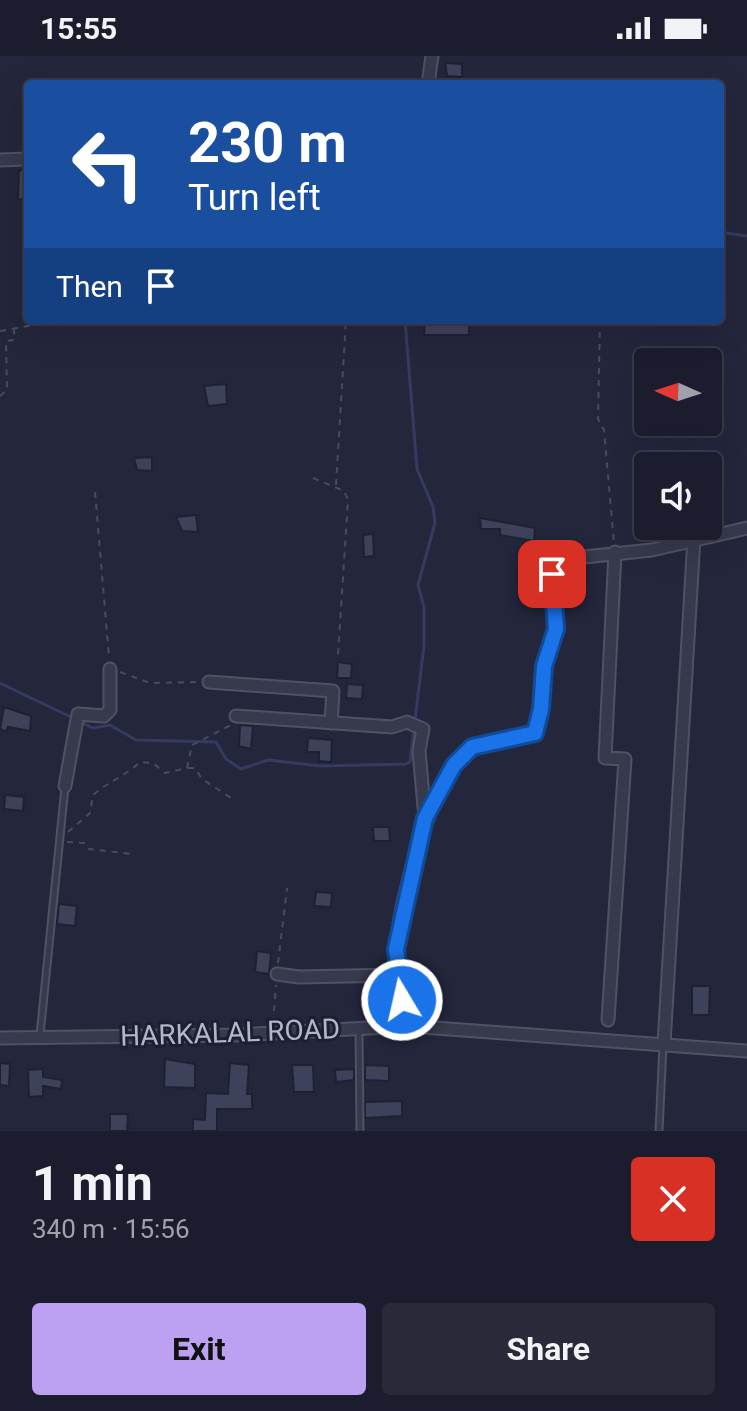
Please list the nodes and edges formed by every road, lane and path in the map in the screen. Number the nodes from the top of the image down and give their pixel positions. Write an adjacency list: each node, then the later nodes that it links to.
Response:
1 (432, 56): 2 (street)
2 (429, 80)
3 (24, 159): 4 (street)
4 (0, 160)
5 (43, 324): 8 (path)
6 (346, 324): 12 (path)
7 (600, 324): 18 (path)
8 (14, 330): 9 (path); 10 (path)
9 (0, 331)
10 (0, 396)
11 (313, 478): 12 (path)
12 (335, 486): 19 (path)
13 (95, 492): 20 (path)
14 (747, 528): 15 (street)
15 (722, 533)
16 (687, 540): 18 (street)
17 (694, 540): 39 (street)
18 (615, 552): 27 (street); 33 (street)
19 (338, 655)
20 (110, 669): 21 (path); 25 (street)
21 (209, 682): 23 (street)
22 (236, 716): 23 (street); 24 (path)
23 (331, 723): 27 (street)
24 (187, 768): 26 (path); 28 (path)
25 (65, 786): 28 (lane)
26 (231, 798)
27 (425, 818): 32 (street)
28 (58, 841): 29 (path); 37 (lane)
29 (132, 854)
30 (287, 888): 31 (path)
31 (277, 974): 32 (street); 36 (path)
32 (396, 975): 34 (street)
33 (608, 1020)
34 (408, 1026): 35 (street, HARKALAL ROAD); 39 (street, HARKALAL ROAD)
35 (359, 1027): 36 (street, HARKALAL ROAD); 41 (lane)
36 (272, 1032): 37 (street, HARKALAL ROAD)
37 (40, 1036): 38 (street, HARKALAL ROAD)
38 (0, 1038)
39 (664, 1044): 40 (street, HARKALAL ROAD); 42 (lane)
40 (747, 1051)
41 (360, 1131)
42 (659, 1131)

